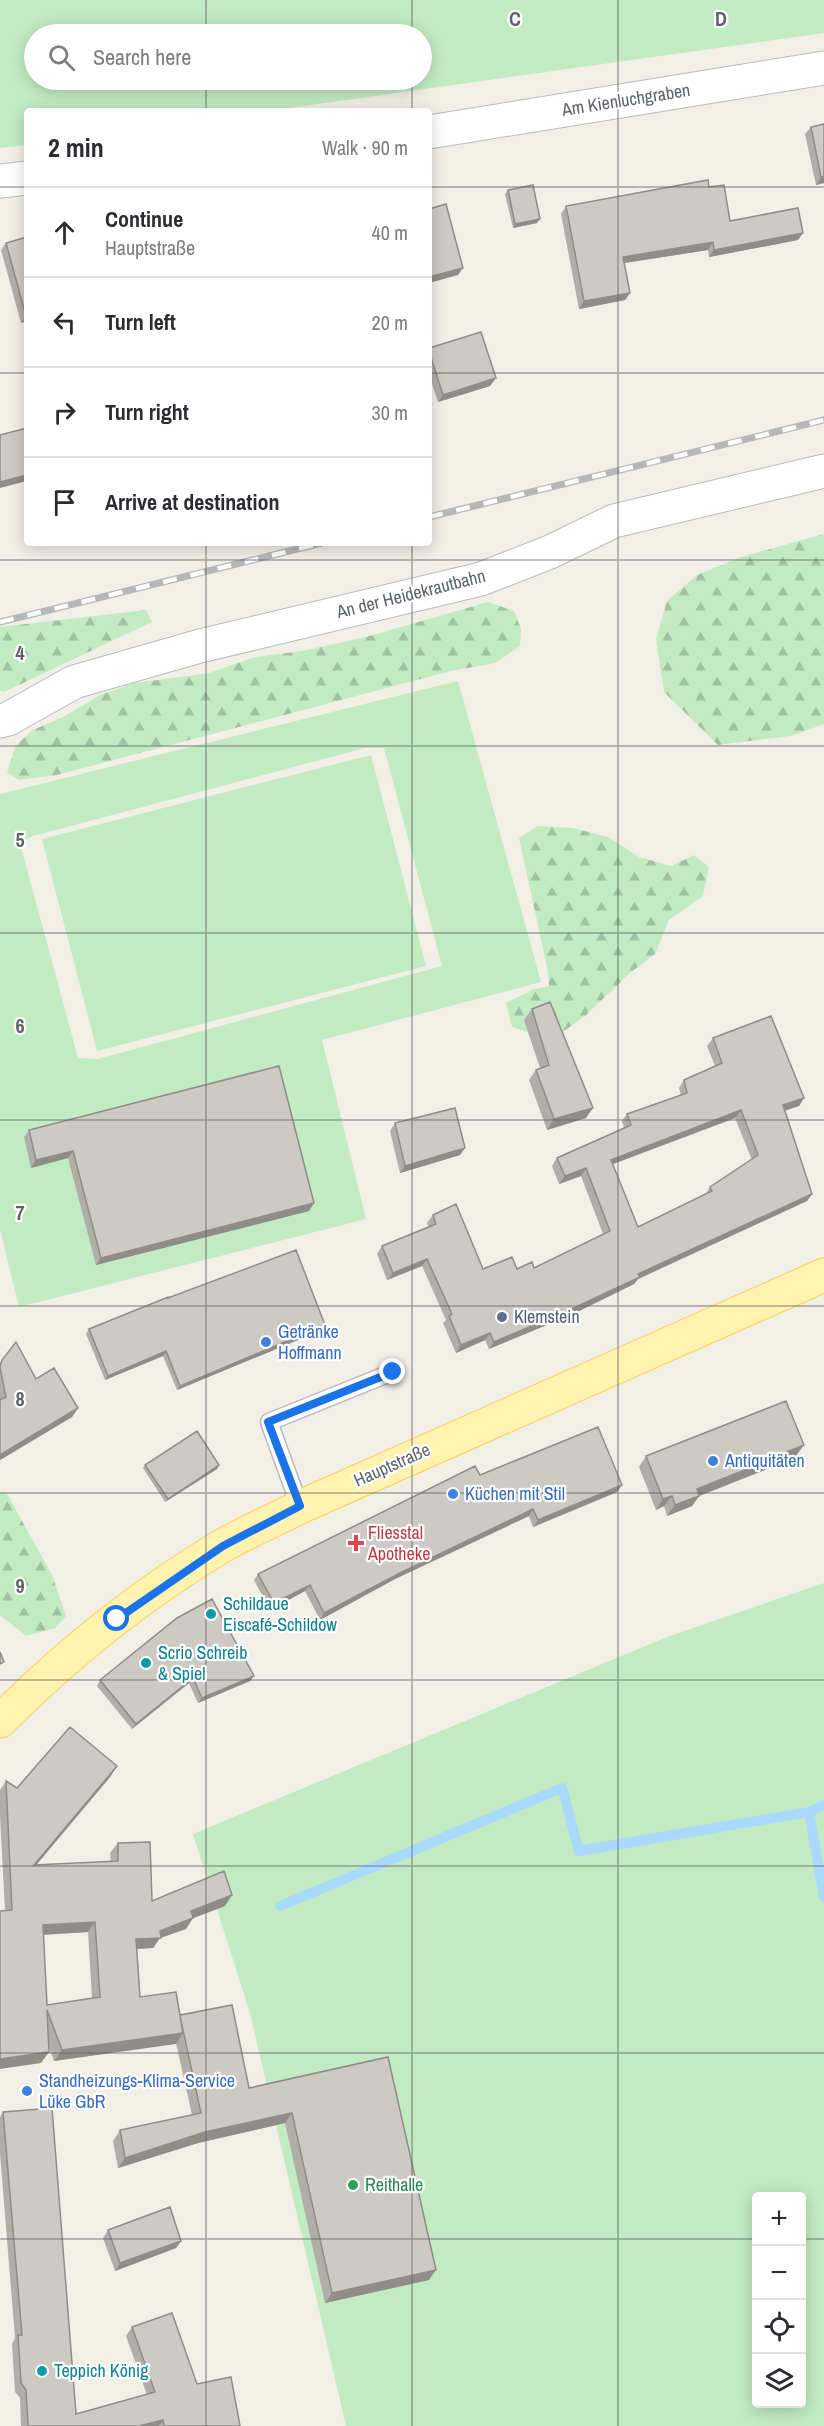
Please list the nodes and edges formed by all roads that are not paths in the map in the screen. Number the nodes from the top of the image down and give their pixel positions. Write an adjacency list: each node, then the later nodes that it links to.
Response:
1 (824, 68): 2 (street, Am Kienluchgraben)
2 (432, 132)
3 (24, 178): 4 (street)
4 (0, 181)
5 (824, 471): 6 (street, An der Heidekrautbahn)
6 (0, 721)
7 (824, 1275): 9 (main road, Hauptstraße)
8 (393, 1372): 9 (lane)
9 (300, 1506): 10 (main road, Hauptstraße)
10 (0, 1721)

